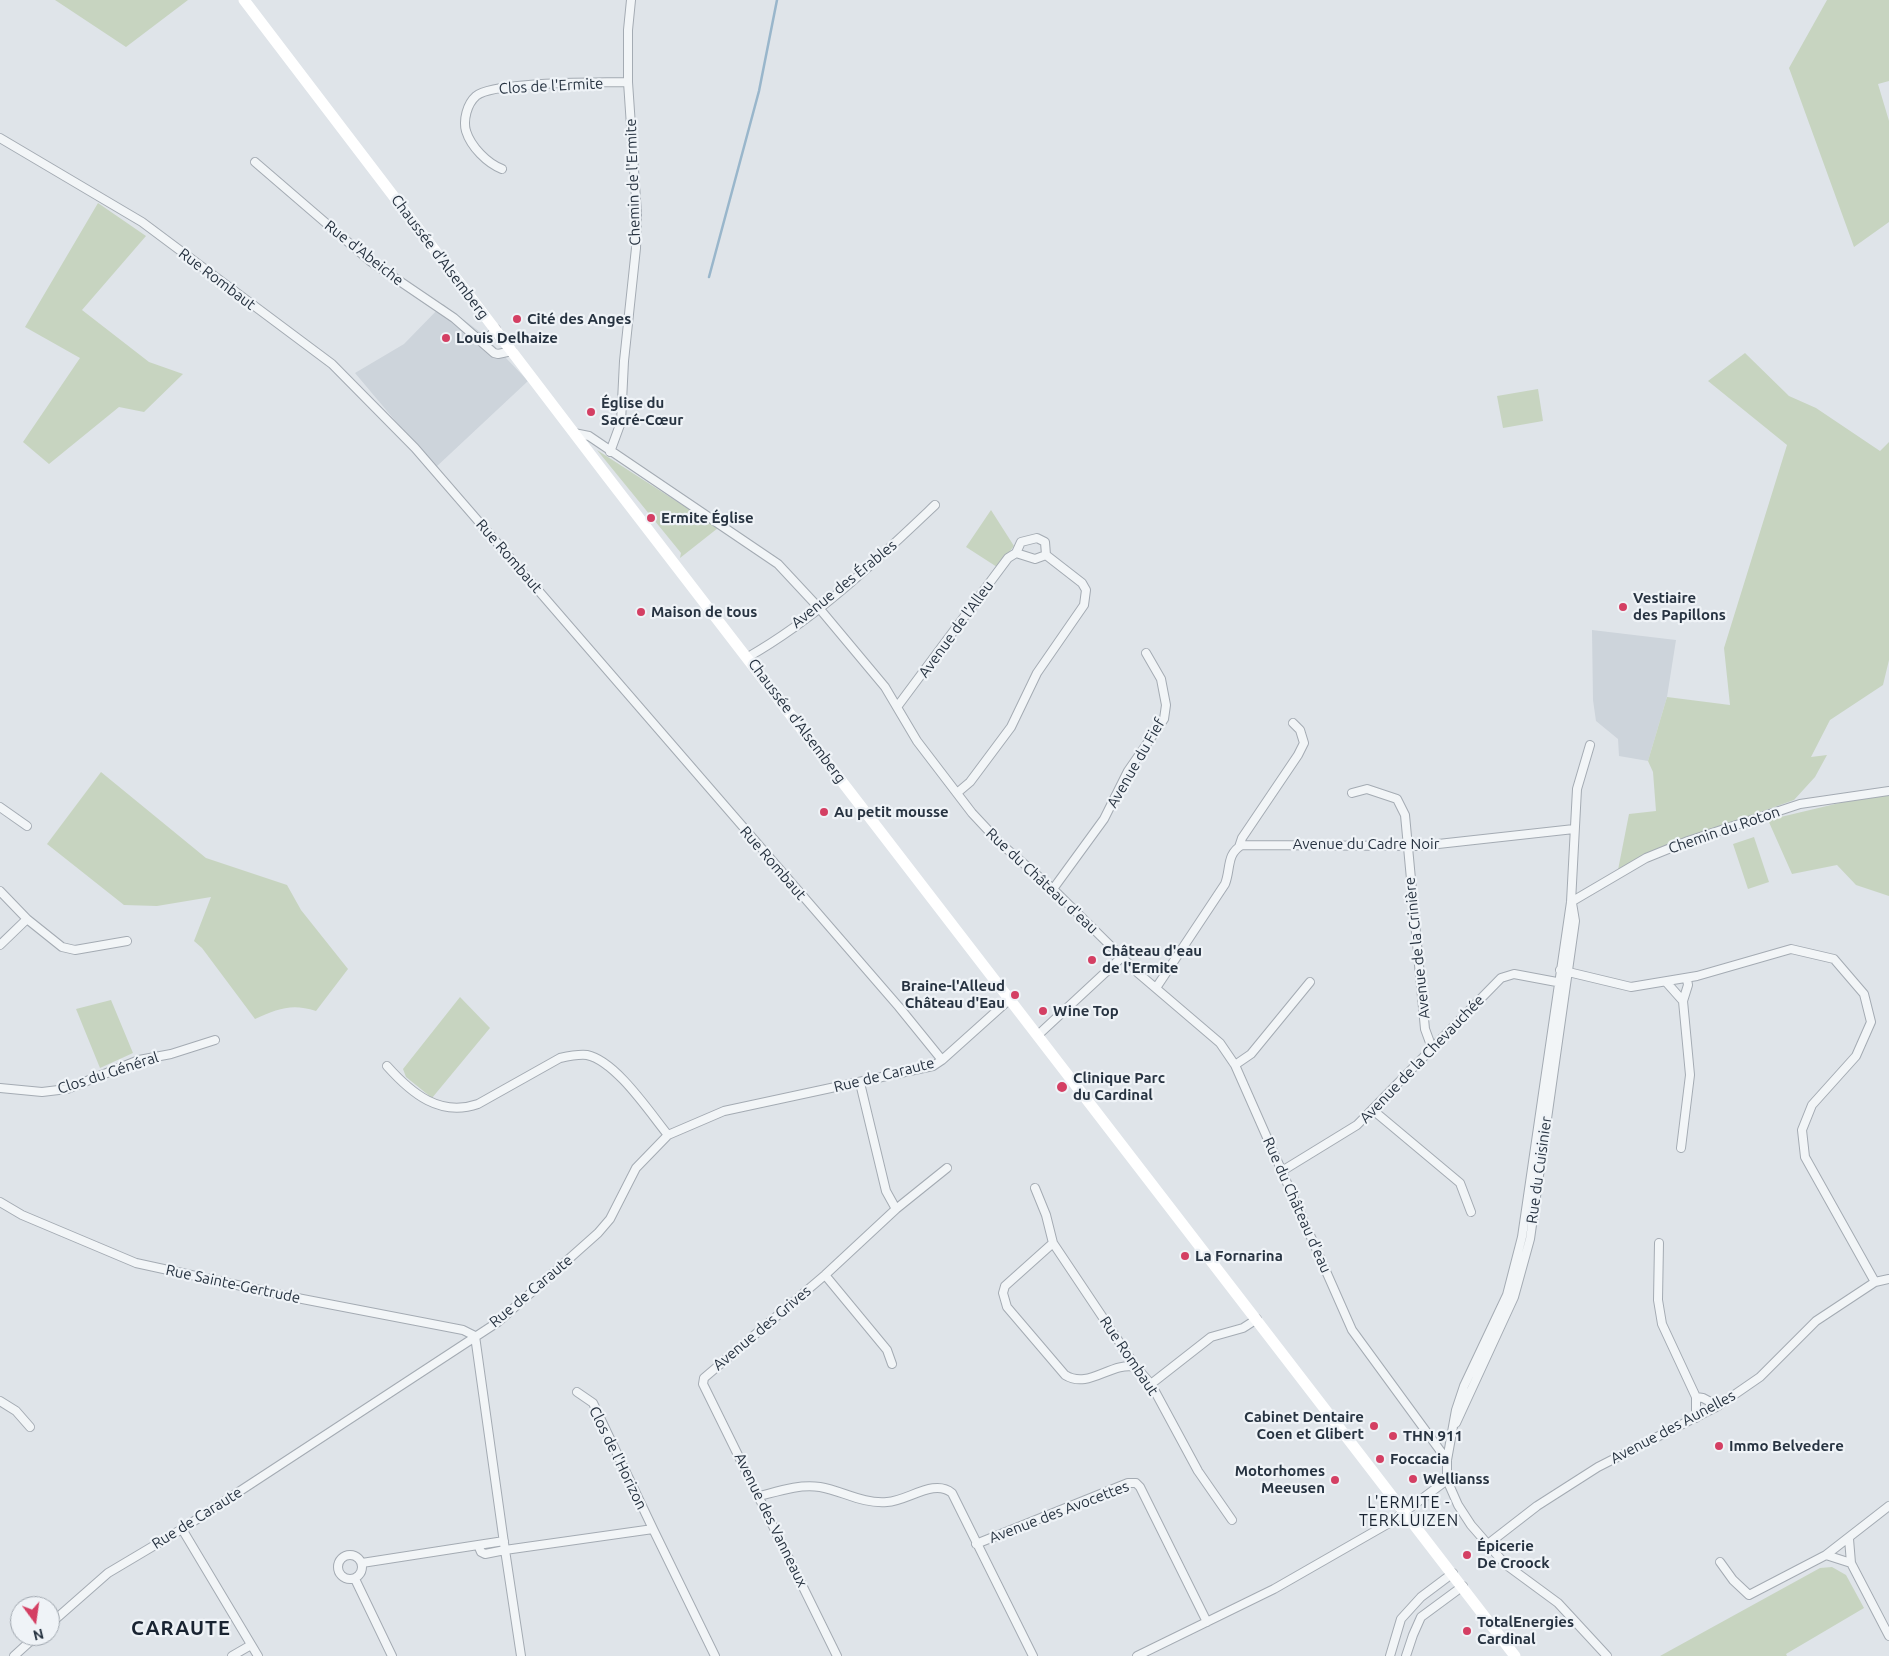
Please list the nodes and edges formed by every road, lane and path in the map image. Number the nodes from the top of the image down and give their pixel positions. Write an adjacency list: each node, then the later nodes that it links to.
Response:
1 (631, 0): 3 (street, Chemin de l'Ermite)
2 (247, 1): 7 (main road, Chaussée d'Alsemberg)
3 (628, 82): 6 (street, Clos de l'Ermite); 11 (street, Chemin de l'Ermite)
4 (0, 138): 47 (street, Rue Rombaut)
5 (256, 162): 8 (street, Rue d'Abeiche)
6 (502, 169)
7 (496, 329): 8 (street); 9 (main road, Chaussée d'Alsemberg)
8 (476, 338): 9 (street, Rue d'Abeiche)
9 (512, 351): 10 (main road, Chaussée d'Alsemberg)
10 (574, 432): 11 (street, Rue du Château d'eau); 17 (main road, Chaussée d'Alsemberg)
11 (610, 452): 15 (street, Rue du Château d'eau)
12 (935, 505): 15 (street, Avenue des Érables)
13 (1016, 553): 14 (street); 14 (street, Avenue de l'Alleu); 18 (street, Avenue de l'Alleu)
14 (1046, 555): 22 (street, Avenue de l'Alleu)
15 (819, 608): 17 (street, Avenue des Érables); 18 (street, Rue du Château d'eau)
16 (1146, 653): 29 (street, Avenue du Fief)
17 (748, 657): 42 (main road, Chaussée d'Alsemberg)
18 (897, 708): 22 (street, Rue du Château d'eau)
19 (1293, 723): 27 (street)
20 (1590, 746): 26 (street, Rue du Cuisinier)
21 (1889, 791): 31 (street, Chemin du Roton)
22 (958, 793): 29 (street, Rue du Château d'eau)
23 (1352, 793): 28 (street, Avenue de la Crinière)
24 (0, 807): 25 (street)
25 (27, 826)
26 (1574, 829): 28 (street, Avenue du Cadre Noir); 31 (street, Rue du Cuisinier)
27 (1243, 845): 28 (street, Avenue du Cadre Noir); 41 (street)
28 (1407, 846): 46 (street, Avenue de la Crinière)
29 (1053, 889): 35 (street, Rue du Château d'eau)
30 (0, 891): 32 (street)
31 (1571, 902): 36 (street, Rue du Cuisinier)
32 (27, 919): 33 (street); 34 (street)
33 (127, 941)
34 (0, 945)
35 (1122, 957): 41 (street, Rue du Château d'eau); 44 (street)
36 (1564, 971): 39 (street); 40 (street, Rue du Cuisinier)
37 (1687, 978): 39 (street); 43 (street); 65 (street)
38 (1310, 982): 49 (street)
39 (1667, 982): 43 (street)
40 (1562, 983): 46 (street, Avenue de la Chevauchée); 78 (street, Rue du Cuisinier)
41 (1156, 988): 49 (street, Rue du Château d'eau)
42 (1010, 999): 44 (main road, Chaussée d'Alsemberg); 47 (street, Rue de Caraute)
43 (1683, 1001): 54 (street)
44 (1038, 1035): 66 (main road, Chaussée d'Alsemberg)
45 (215, 1040): 51 (street, Clos du Général)
46 (1432, 1048): 52 (street, Avenue de la Chevauchée)
47 (942, 1060): 50 (street, Rue de Caraute)
48 (387, 1066): 53 (street)
49 (1235, 1066): 56 (street, Rue du Château d'eau)
50 (860, 1082): 53 (street, Rue de Caraute); 59 (street)
51 (0, 1088)
52 (1374, 1111): 56 (street, Avenue de la Chevauchée); 60 (street)
53 (668, 1135): 67 (street, Rue de Caraute)
54 (1681, 1148)
55 (947, 1168): 59 (street, Avenue des Grives)
56 (1282, 1171): 78 (street, Rue du Château d'eau)
57 (1035, 1188): 61 (street, Rue Rombaut)
58 (0, 1202): 67 (street, Rue Sainte-Gertrude)
59 (896, 1209): 63 (street, Avenue des Grives)
60 (1471, 1212)
61 (1053, 1243): 69 (street, Rue Rombaut); 69 (street)
62 (1659, 1243): 73 (street)
63 (825, 1275): 68 (street, Avenue des Grives); 70 (street, Avenue des Grives)
64 (1889, 1279): 65 (street)
65 (1875, 1282): 75 (street, Avenue des Aunelles)
66 (1257, 1319): 71 (street); 82 (main road, Chaussée d'Alsemberg)
67 (475, 1336): 84 (street, Rue de Caraute); 87 (street)
68 (892, 1364)
69 (1136, 1367): 71 (street, Rue Rombaut)
70 (704, 1384): 80 (street, Avenue des Vanneaux)
71 (1151, 1384): 83 (street, Rue Rombaut)
72 (577, 1392): 85 (street, Clos de l'Horizon)
73 (1696, 1397): 75 (street); 76 (street)
74 (0, 1401): 77 (street)
75 (1718, 1406): 76 (street, Avenue des Aunelles)
76 (1696, 1418): 90 (street, Avenue des Aunelles)
77 (30, 1427)
78 (1448, 1460): 79 (street, Rue du Cuisinier)
79 (1447, 1480): 82 (street); 90 (street)
80 (760, 1496): 89 (street); 110 (street, Avenue des Vanneaux)
81 (1889, 1506): 86 (street)
82 (1405, 1513): 96 (main road, Chaussée d'Alsemberg); 100 (street)
83 (1232, 1520)
84 (182, 1529): 99 (street, Rue de Caraute); 102 (street)
85 (653, 1529): 91 (street); 109 (street, Clos de l'Horizon)
86 (1849, 1539): 92 (street); 95 (street)
87 (504, 1540): 88 (street); 91 (street)
88 (478, 1544): 91 (street); 94 (street)
89 (976, 1544): 100 (street, Avenue des Avocettes); 111 (street)
90 (1488, 1544): 116 (street)
91 (505, 1550): 108 (street)
92 (1826, 1555): 93 (street); 95 (street)
93 (1720, 1562)
94 (362, 1563): 97 (street); 97 (street)
95 (1851, 1564): 101 (street)
96 (1453, 1573): 98 (main road, Chaussée d'Alsemberg); 113 (street)
97 (355, 1579): 107 (street)
98 (1463, 1586): 114 (street); 115 (main road, Chaussée d'Alsemberg)
99 (60, 1615)
100 (1207, 1622): 112 (street)
101 (1889, 1636)
102 (251, 1645): 105 (street); 106 (street)
103 (25, 1646): 104 (street)
104 (14, 1656)
105 (232, 1656)
106 (258, 1656)
107 (392, 1656)
108 (520, 1656)
109 (715, 1656)
110 (837, 1656)
111 (1033, 1656)
112 (1137, 1656)
113 (1390, 1656)
114 (1406, 1656)
115 (1515, 1656)
116 (1607, 1656)

